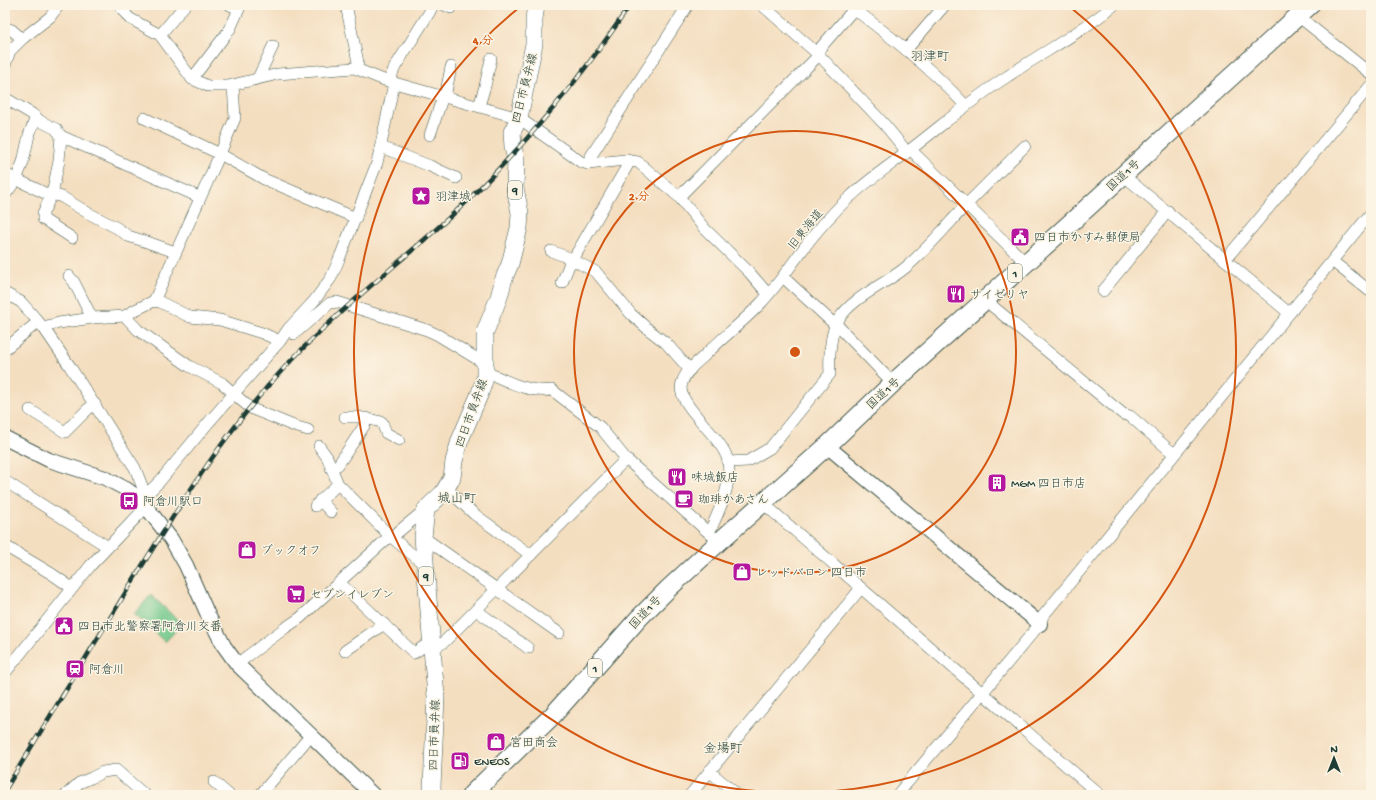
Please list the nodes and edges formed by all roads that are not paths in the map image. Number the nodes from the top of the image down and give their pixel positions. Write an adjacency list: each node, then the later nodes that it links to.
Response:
1 (59, 5): 18 (street)
2 (119, 5): 17 (street)
3 (185, 5): 17 (street)
4 (230, 5): 28 (street)
5 (346, 5): 25 (street)
6 (432, 5): 29 (street)
7 (444, 5): 8 (street)
8 (452, 5)
9 (536, 5): 38 (main road, 四日市員弁線 / 9)
10 (688, 5): 46 (street)
11 (762, 5): 21 (street)
12 (945, 5): 20 (street)
13 (1114, 5): 34 (street, 旧東海道)
14 (852, 7): 20 (street); 21 (street)
15 (1304, 10): 26 (street); 48 (highway, 国道1号 / 1)
16 (5, 28): 18 (street)
17 (160, 35): 28 (street)
18 (22, 39): 23 (street)
19 (272, 46): 27 (street)
20 (906, 50): 34 (street)
21 (818, 54): 43 (street); 54 (street)
22 (491, 58): 35 (street)
23 (5, 65)
24 (451, 67): 32 (street)
25 (357, 69): 27 (street); 29 (street)
26 (1371, 74)
27 (258, 78): 30 (street)
28 (192, 79): 30 (street)
29 (392, 82): 32 (street); 42 (street)
30 (233, 84): 44 (street)
31 (1371, 85): 63 (street)
32 (444, 96): 35 (street); 39 (street)
33 (5, 98): 36 (street)
34 (965, 105): 43 (street, 旧東海道)
35 (479, 106): 38 (street)
36 (36, 117): 40 (street); 50 (street)
37 (144, 118): 44 (street)
38 (519, 118): 46 (street); 82 (main road, 四日市員弁線 / 9)
39 (430, 135)
40 (61, 136): 51 (street); 53 (street)
41 (1025, 146): 55 (street)
42 (381, 147): 49 (street); 58 (street)
43 (908, 152): 55 (street); 67 (street, 旧東海道)
44 (220, 154): 53 (street); 58 (street)
45 (630, 160): 46 (street); 54 (street); 62 (street)
46 (588, 164)
47 (5, 174): 50 (street)
48 (1123, 175): 56 (street); 65 (highway, 国道1号 / 1)
49 (456, 178)
50 (16, 180): 51 (street); 52 (street)
51 (52, 195): 59 (street); 61 (street)
52 (5, 196)
53 (199, 197): 61 (street)
54 (679, 197): 72 (street)
55 (967, 204): 65 (street); 79 (street)
56 (1168, 211): 63 (street); 69 (street)
57 (1371, 213): 64 (street)
58 (356, 218): 80 (street)
59 (72, 238)
60 (551, 251): 62 (street)
61 (175, 252): 74 (street)
62 (571, 260): 68 (street); 83 (street)
63 (1225, 260): 75 (street)
64 (1332, 261): 70 (street); 75 (street)
65 (1026, 263): 73 (highway, 国道1号 / 1)
66 (69, 276): 77 (street)
67 (783, 277): 72 (street, 旧東海道); 79 (street)
68 (562, 283)
69 (1103, 291)
70 (1371, 292)
71 (5, 293): 78 (street)
72 (768, 294): 83 (street, 旧東海道)
73 (985, 300): 84 (highway, 国道1号 / 1); 95 (street)
74 (154, 301): 76 (street); 80 (street)
75 (1290, 313): 95 (street)
76 (125, 316): 77 (street); 85 (street)
77 (92, 318): 78 (street)
78 (41, 325): 81 (street); 86 (street)
79 (835, 325): 84 (street); 97 (street)
80 (282, 338): 82 (street); 85 (street)
81 (5, 349)
82 (485, 368): 96 (street); 101 (main road, 四日市員弁線 / 9)
83 (690, 370): 97 (street, 旧東海道)
84 (893, 383): 94 (highway, 国道1号 / 1)
85 (234, 393): 90 (street); 102 (street)
86 (95, 404): 87 (street); 102 (street)
87 (30, 410)
88 (345, 416): 89 (street)
89 (366, 418): 92 (street); 98 (street)
90 (308, 430)
91 (5, 438): 102 (street)
92 (399, 440)
93 (319, 446): 98 (street)
94 (827, 446): 103 (highway, 国道1号 / 1); 119 (street)
95 (1174, 454): 119 (street)
96 (626, 459): 108 (street); 111 (street)
97 (728, 462): 108 (street, 旧東海道)
98 (331, 468): 100 (street)
99 (5, 481): 110 (street)
100 (338, 484): 105 (street); 106 (street)
101 (446, 488): 104 (main road, 四日市員弁線 / 9); 111 (street)
102 (144, 501): 110 (street); 125 (street)
103 (763, 503): 108 (highway, 国道1号 / 1); 115 (street)
104 (426, 509): 106 (street); 107 (main road, 四日市員弁線 / 9)
105 (331, 512)
106 (391, 537): 112 (street); 113 (street)
107 (423, 537): 112 (main road, 四日市員弁線 / 9); 116 (street)
108 (714, 537): 137 (highway, 国道1号 / 1)
109 (5, 546): 114 (street)
110 (108, 547): 114 (street)
111 (531, 555): 116 (street)
112 (425, 565): 121 (main road, 四日市員弁線 / 9)
113 (340, 583): 118 (street); 125 (street)
114 (72, 588): 124 (street)
115 (861, 588): 127 (street); 129 (street)
116 (497, 589): 117 (street); 120 (street)
117 (476, 610): 121 (street); 122 (street)
118 (384, 624): 121 (street); 123 (street)
119 (1040, 624): 127 (street)
120 (559, 633)
121 (433, 645): 136 (main road, 四日市員弁線 / 9)
122 (528, 648)
123 (345, 651)
124 (9, 661): 126 (street)
125 (237, 664): 128 (street)
126 (5, 673)
127 (983, 693): 140 (street); 141 (street)
128 (311, 735): 134 (street); 135 (street)
129 (709, 771): 138 (street); 139 (street)
130 (214, 782): 133 (street)
131 (66, 795): 132 (street)
132 (145, 795)
133 (229, 795)
134 (260, 795)
135 (373, 795)
136 (433, 795)
137 (471, 795)
138 (690, 795)
139 (738, 795)
140 (897, 795)
141 (1100, 795)

